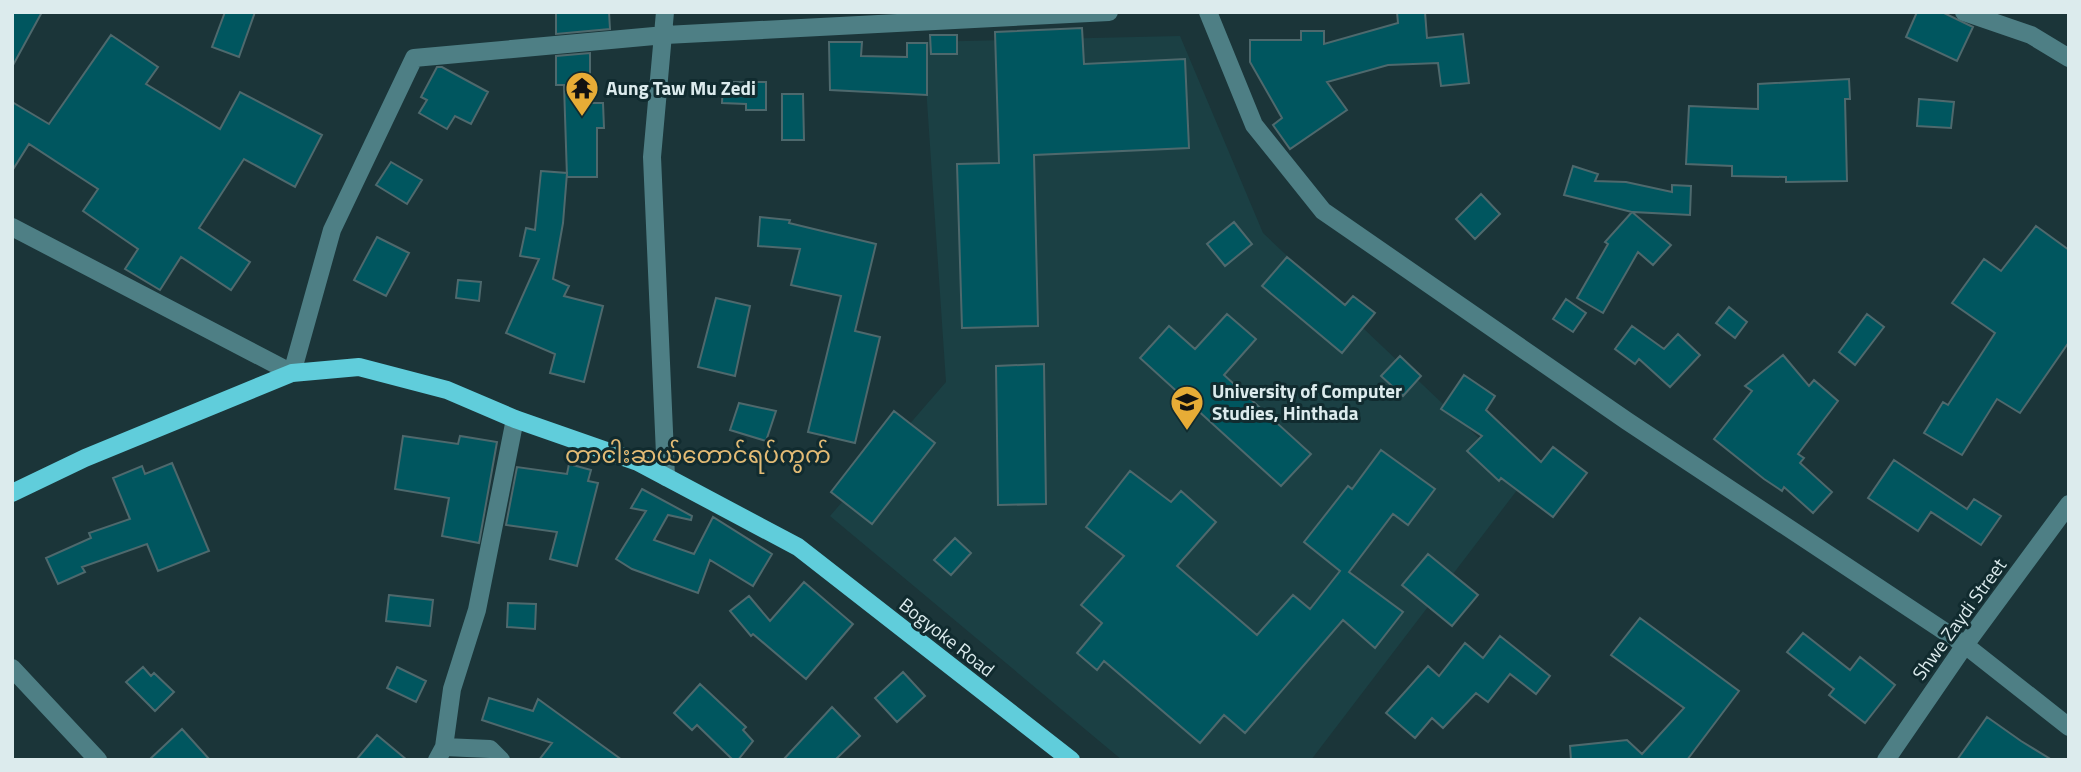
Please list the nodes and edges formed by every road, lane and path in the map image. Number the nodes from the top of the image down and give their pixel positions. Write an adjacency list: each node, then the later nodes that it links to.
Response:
1 (665, 12): 5 (street)
2 (1109, 12): 5 (street)
3 (1208, 12): 13 (street)
4 (1964, 12): 6 (street)
5 (665, 36): 8 (street); 10 (street)
6 (2069, 58)
7 (12, 227): 8 (street)
8 (292, 373): 9 (main road, Bogyoke Road); 11 (main road, Bogyoke Road)
9 (515, 419): 10 (main road, Bogyoke Road); 16 (street)
10 (666, 477): 19 (main road, Bogyoke Road)
11 (12, 493)
12 (2069, 504): 13 (street, Shwe Zaydi Street)
13 (1965, 645): 15 (street); 20 (street, Shwe Zaydi Street)
14 (12, 668): 17 (street)
15 (2069, 727)
16 (440, 753): 18 (street)
17 (98, 760)
18 (501, 760)
19 (1071, 760)
20 (1886, 760)

